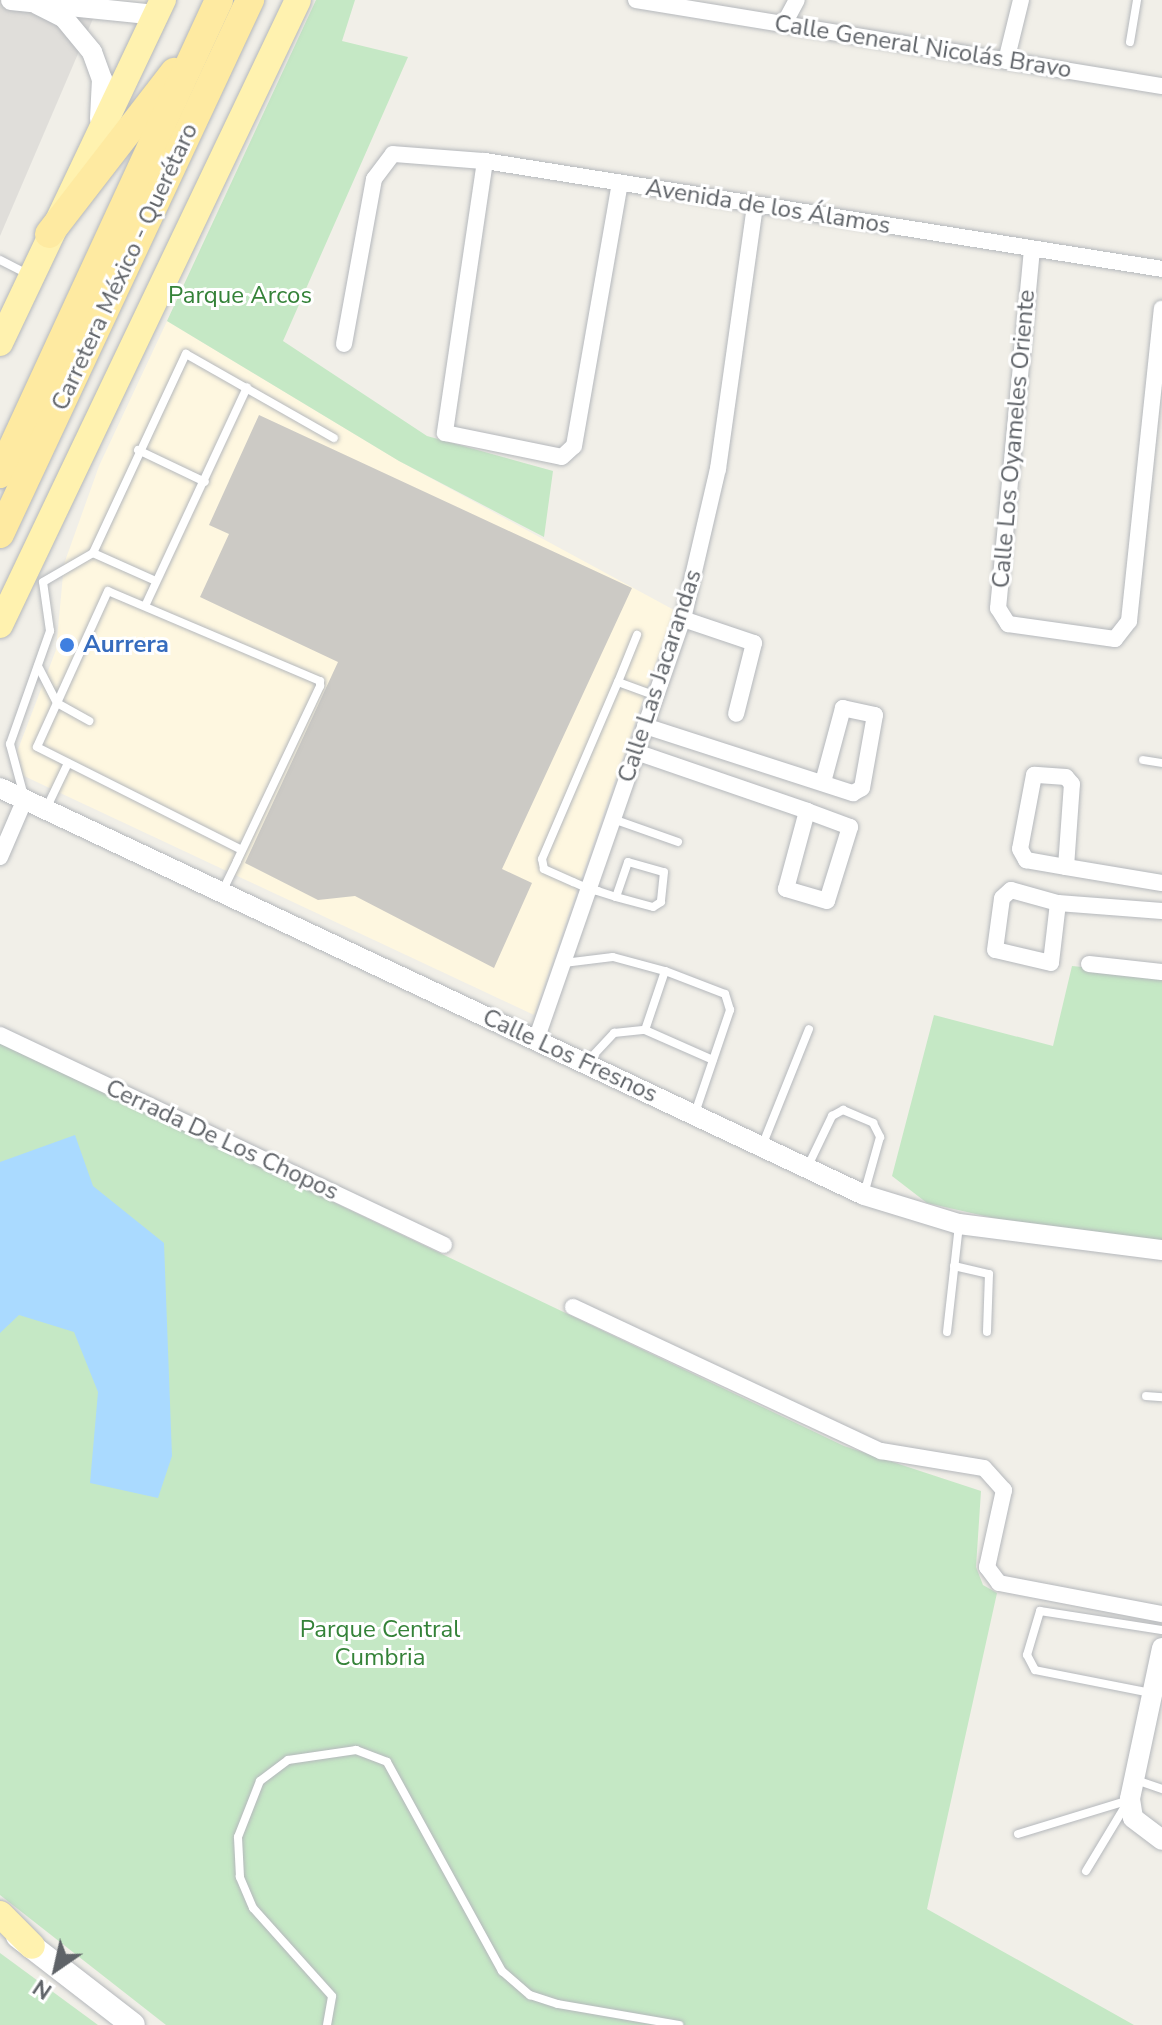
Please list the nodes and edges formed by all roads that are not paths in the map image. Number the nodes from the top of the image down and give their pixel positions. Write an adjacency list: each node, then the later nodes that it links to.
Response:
1 (219, 0): 11 (highway, Carretera México - Querétaro)
2 (250, 0): 32 (highway, Carretera México - Querétaro)
3 (298, 0): 34 (main road)
4 (636, 0): 10 (street, Calle General Nicolás Bravo)
5 (797, 0): 10 (street)
6 (1021, 0): 13 (street)
7 (1137, 0): 12 (lane)
8 (22, 1): 9 (street); 15 (street)
9 (159, 8): 15 (main road)
10 (784, 24): 13 (street, Calle General Nicolás Bravo)
11 (203, 34): 19 (highway); 30 (highway, Carretera México - Querétaro)
12 (1130, 42)
13 (1006, 61): 14 (street, Calle General Nicolás Bravo)
14 (1162, 86)
15 (95, 136): 19 (main road)
16 (485, 161): 17 (street, Avenida de los Álamos); 17 (street); 26 (street, Avenida de los Álamos)
17 (620, 183): 18 (street, Avenida de los Álamos)
18 (755, 206): 20 (street, Avenida de los Álamos); 37 (street, Calle Las Jacarandas)
19 (49, 234): 23 (main road)
20 (1032, 249): 22 (street, Avenida de los Álamos); 24 (street, Calle Los Oyameles Oriente)
21 (0, 260): 23 (lane)
22 (1162, 269)
23 (31, 275): 25 (main road)
24 (1162, 309)
25 (0, 343)
26 (344, 344)
27 (247, 387): 28 (lane); 29 (lane); 31 (lane)
28 (334, 438)
29 (138, 450): 31 (lane); 33 (lane)
30 (0, 474)
31 (205, 482): 35 (lane)
32 (0, 534)
33 (93, 553): 34 (lane); 35 (lane)
34 (34, 578): 38 (main road); 40 (lane)
35 (156, 581): 36 (lane)
36 (146, 604): 43 (lane); 58 (lane)
37 (683, 619): 42 (street, Calle Las Jacarandas); 44 (street)
38 (0, 625)
39 (637, 635): 41 (lane)
40 (38, 666): 43 (lane); 53 (lane)
41 (618, 682): 42 (lane); 62 (lane)
42 (656, 696): 46 (street, Calle Las Jacarandas)
43 (57, 703): 45 (lane); 49 (lane)
44 (736, 714)
45 (89, 721)
46 (645, 726): 47 (street, Calle Las Jacarandas); 51 (street)
47 (636, 752): 55 (street); 56 (street, Calle Las Jacarandas)
48 (1143, 760): 50 (lane)
49 (68, 763): 54 (lane); 58 (lane)
50 (1162, 763)
51 (823, 782): 51 (street)
52 (0, 788): 53 (street, Calle Los Fresnos)
53 (25, 799): 54 (street, Calle Los Fresnos); 59 (street)
54 (46, 809): 63 (street, Calle Los Fresnos)
55 (807, 811): 55 (street)
56 (613, 819): 57 (lane); 62 (street, Calle Las Jacarandas)
57 (678, 842)
58 (242, 850): 63 (lane)
59 (0, 857)
60 (1066, 867): 60 (street); 61 (street)
61 (1162, 883)
62 (589, 889): 64 (lane); 67 (street, Calle Las Jacarandas)
63 (222, 892): 74 (street, Calle Los Fresnos)
64 (616, 897): 64 (lane)
65 (1058, 903): 65 (street); 66 (street)
66 (1162, 911)
67 (562, 963): 69 (lane); 74 (street, Calle Las Jacarandas)
68 (1089, 964): 70 (street)
69 (665, 971): 72 (lane); 75 (lane)
70 (1162, 972)
71 (809, 1029): 78 (lane)
72 (645, 1030): 75 (lane); 76 (lane)
73 (0, 1035): 82 (street, Cerrada De Los Chopos)
74 (536, 1040): 76 (street, Calle Los Fresnos)
75 (713, 1060): 77 (lane)
76 (586, 1064): 77 (street, Calle Los Fresnos)
77 (694, 1115): 78 (street, Calle Los Fresnos)
78 (762, 1147): 79 (street, Calle Los Fresnos)
79 (807, 1168): 80 (street, Calle Los Fresnos); 80 (lane)
80 (864, 1195): 81 (street, Calle Los Fresnos)
81 (959, 1224): 83 (street, Calle Los Fresnos); 84 (lane)
82 (444, 1245)
83 (1162, 1250)
84 (954, 1266): 86 (lane); 87 (lane)
85 (573, 1307): 90 (street)
86 (947, 1332)
87 (987, 1332)
88 (1146, 1396): 89 (lane)
89 (1162, 1397)
90 (1162, 1614)
91 (1162, 1630): 93 (lane)
92 (1162, 1648): 93 (street)
93 (1152, 1693): 95 (street)
94 (1162, 1789): 95 (lane)
95 (1132, 1799): 96 (lane); 97 (street); 98 (lane)
96 (1018, 1834)
97 (1162, 1840)
98 (1086, 1871)
99 (0, 1914): 101 (main road)
100 (0, 1923): 101 (main road)
101 (32, 1946): 102 (main road)
102 (133, 2025)
103 (327, 2025): 104 (lane)
104 (679, 2025)

